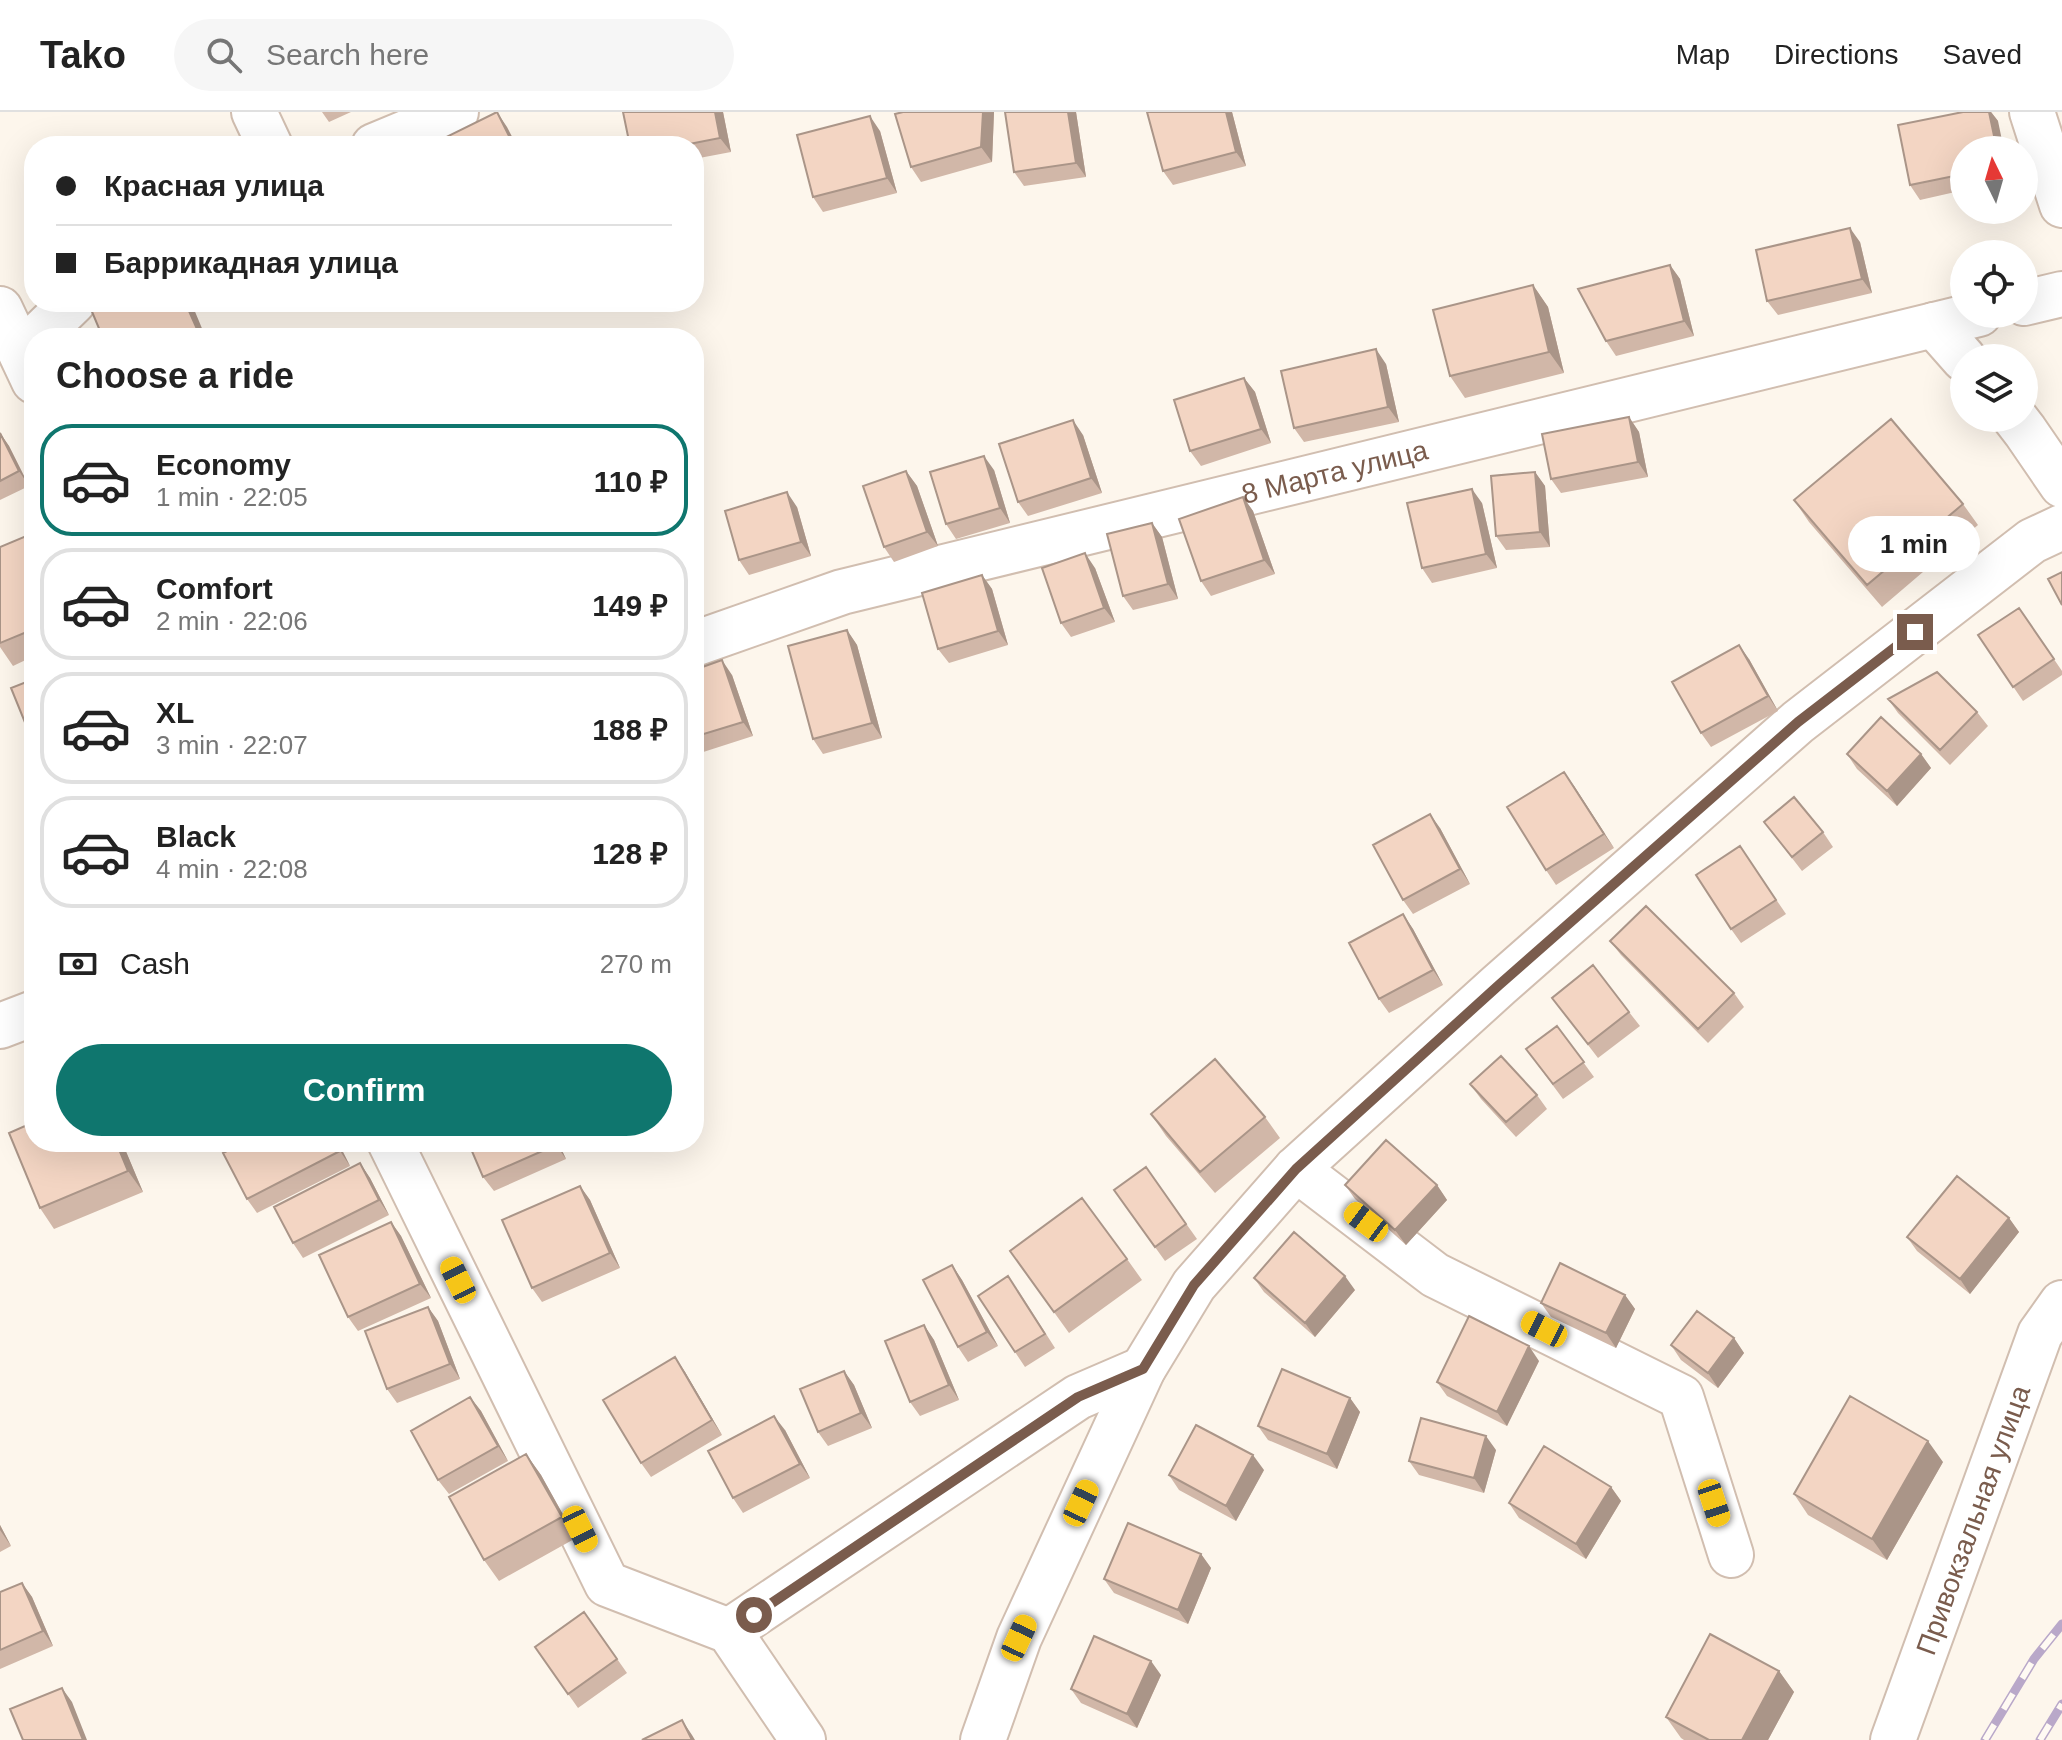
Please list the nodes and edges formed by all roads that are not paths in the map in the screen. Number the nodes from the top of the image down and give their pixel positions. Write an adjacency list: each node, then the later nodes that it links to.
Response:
1 (254, 112): 4 (street)
2 (456, 112): 5 (street)
3 (2032, 112): 6 (street)
4 (265, 136)
5 (398, 136)
6 (2062, 205)
7 (2062, 294): 8 (street)
8 (2038, 300)
9 (0, 309): 14 (street)
10 (65, 312): 13 (street)
11 (1950, 321): 12 (street, 8 Марта улица)
12 (1934, 325): 15 (street); 19 (street, 8 Марта улица)
13 (52, 328)
14 (24, 343)
15 (1951, 344)
16 (2026, 432): 17 (street)
17 (2062, 485)
18 (2062, 527): 23 (street)
19 (704, 640)
20 (24, 1017): 21 (street)
21 (0, 1026)
22 (395, 1152): 27 (street)
23 (1296, 1169): 25 (street); 26 (street)
24 (2062, 1303): 30 (street, Привокзальная улица)
25 (1143, 1369): 27 (street); 29 (street)
26 (1731, 1555)
27 (729, 1631): 28 (street)
28 (803, 1740)
29 (983, 1740)
30 (1893, 1740)

